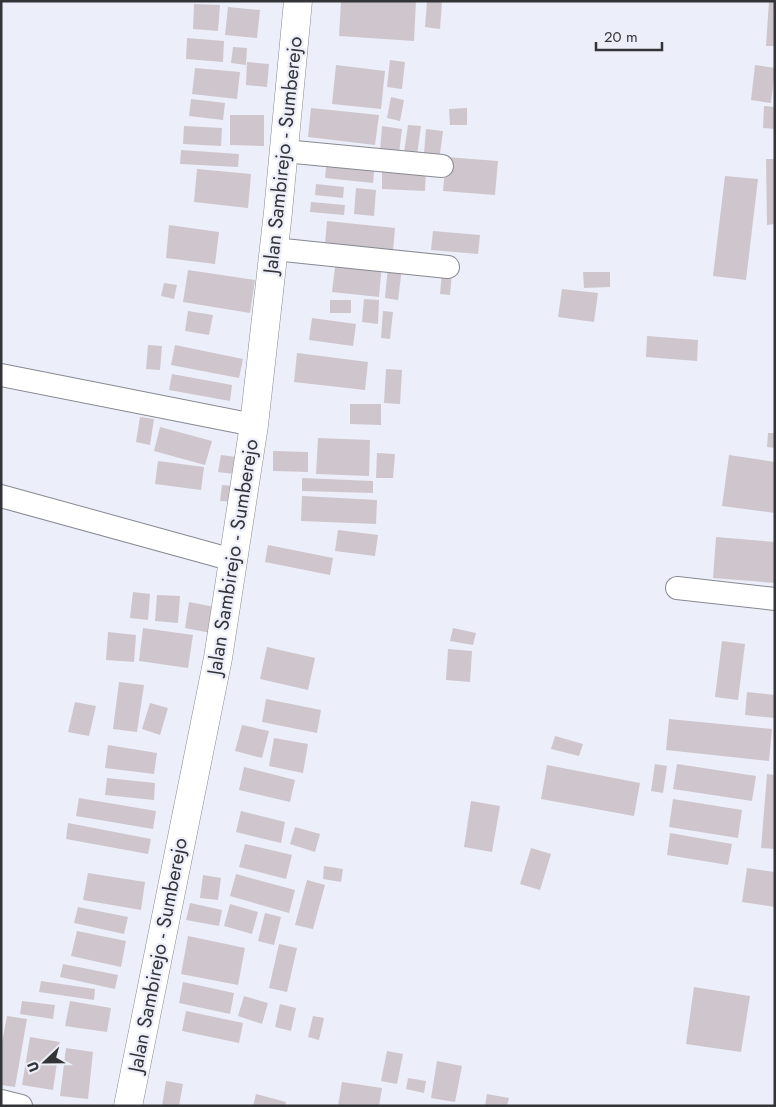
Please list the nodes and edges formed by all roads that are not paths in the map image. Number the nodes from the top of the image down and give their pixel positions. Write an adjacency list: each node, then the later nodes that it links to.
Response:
1 (298, 1): 2 (main road, Jalan Sambirejo - Sumberejo)
2 (284, 151): 3 (street); 4 (main road, Jalan Sambirejo - Sumberejo)
3 (442, 166)
4 (274, 249): 5 (street); 7 (main road, Jalan Sambirejo - Sumberejo)
5 (448, 266)
6 (1, 375): 7 (street)
7 (254, 425): 9 (main road, Jalan Sambirejo - Sumberejo)
8 (1, 496): 9 (street)
9 (233, 560): 14 (main road, Jalan Sambirejo - Sumberejo)
10 (677, 588): 11 (street)
11 (775, 599)
12 (1, 1101): 13 (street)
13 (21, 1106)
14 (128, 1106)

